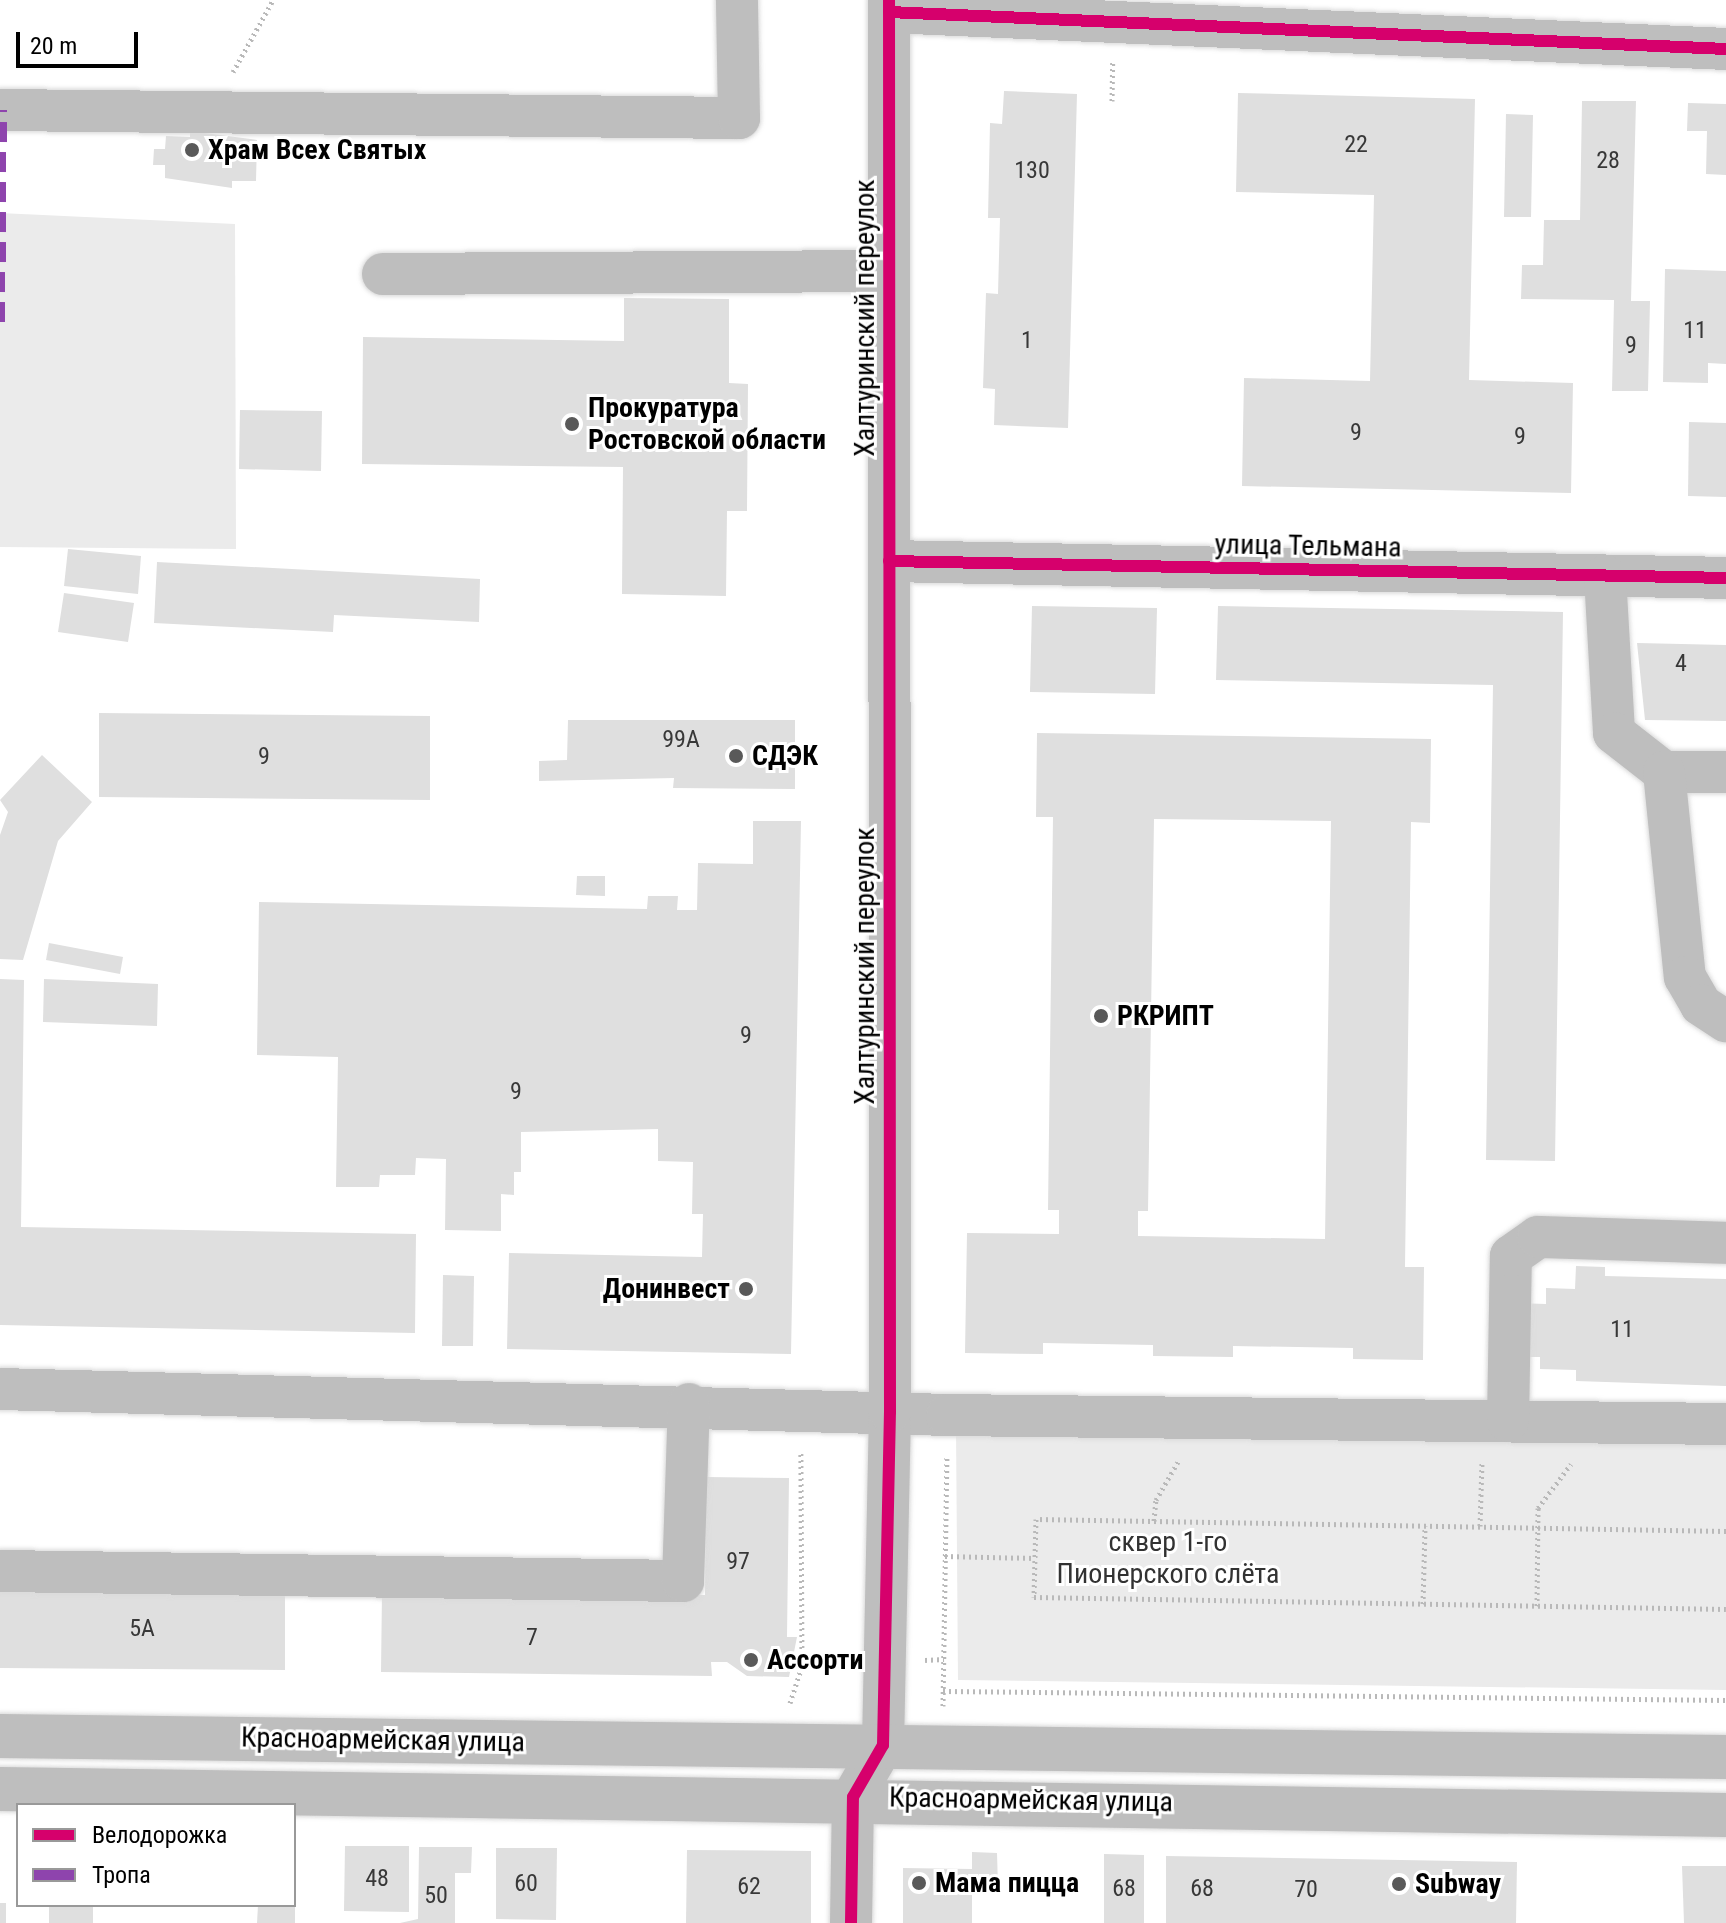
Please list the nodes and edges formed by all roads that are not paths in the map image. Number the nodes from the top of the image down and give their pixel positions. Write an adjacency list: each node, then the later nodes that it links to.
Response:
1 (737, 0): 4 (street)
2 (889, 6): 3 (street); 5 (street, Халтуринский переулок)
3 (1726, 49)
4 (0, 110)
5 (889, 271): 6 (street); 7 (street, Халтуринский переулок)
6 (383, 274)
7 (889, 561): 8 (street, улица Тельмана); 16 (street, Халтуринский переулок)
8 (1605, 576): 9 (street, улица Тельмана); 10 (street)
9 (1726, 578)
10 (1664, 772): 11 (street); 12 (street)
11 (1726, 772)
12 (1726, 1021)
13 (1726, 1243): 17 (street)
14 (0, 1389): 15 (street)
15 (689, 1404): 16 (street); 19 (street)
16 (890, 1412): 17 (street); 21 (street, Халтуринский переулок)
17 (1496, 1421): 18 (street)
18 (1726, 1424)
19 (0, 1571)
20 (0, 1736): 21 (main road, Красноармейская улица)
21 (883, 1745): 22 (main road, Красноармейская улица); 24 (street, Халтуринский переулок)
22 (1726, 1757)
23 (0, 1789): 24 (main road, Красноармейская улица)
24 (853, 1797): 25 (main road, Красноармейская улица); 26 (street, Халтуринский переулок)
25 (1726, 1815)
26 (851, 1923)

